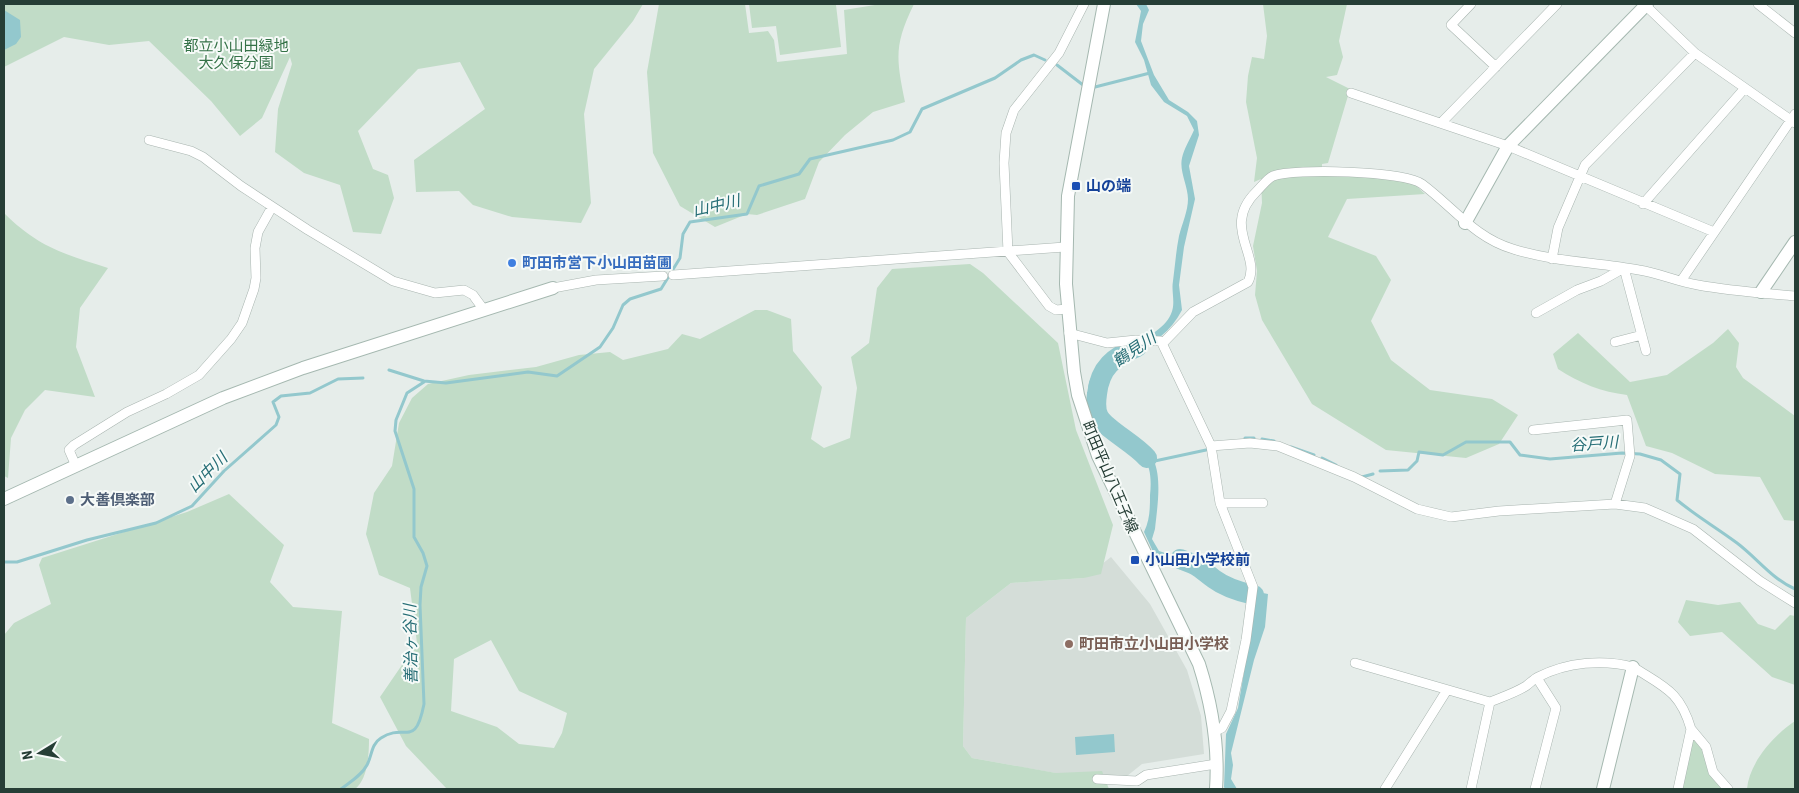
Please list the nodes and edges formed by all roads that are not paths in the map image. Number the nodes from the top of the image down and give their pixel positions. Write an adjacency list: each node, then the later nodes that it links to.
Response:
1 (1084, 4): 23 (street)
2 (1104, 4): 22 (street, 町田平山八王子線)
3 (1471, 4): 9 (street)
4 (1557, 4): 9 (street)
5 (1645, 4): 8 (street); 15 (street)
6 (1758, 4): 7 (street)
7 (1795, 33)
8 (1695, 53): 10 (street); 16 (street)
9 (1496, 67): 13 (street)
10 (1745, 88): 12 (street); 17 (street)
11 (1351, 93): 13 (street)
12 (1794, 119): 20 (street)
13 (1441, 123): 15 (street)
14 (149, 140): 18 (street)
15 (1508, 146): 16 (street); 19 (street)
16 (1580, 175): 17 (street); 24 (street)
17 (1643, 204): 20 (street)
18 (272, 206): 33 (street); 42 (street)
19 (1465, 223): 24 (street); 37 (street)
20 (1714, 232): 28 (street)
21 (1795, 242): 30 (street)
22 (1066, 247): 23 (street); 32 (street, 町田平山八王子線)
23 (1008, 252): 26 (street); 32 (street)
24 (1552, 259): 25 (street)
25 (1624, 268): 28 (street); 34 (street); 36 (street)
26 (673, 275)
27 (663, 276): 29 (street)
28 (1681, 282): 30 (street)
29 (553, 288): 33 (street)
30 (1761, 292): 31 (street)
31 (1795, 296)
32 (1067, 309): 35 (street, 町田平山八王子線)
33 (484, 310): 42 (street)
34 (1536, 313)
35 (1069, 333): 37 (street); 54 (street, 町田平山八王子線)
36 (1642, 335): 38 (street); 39 (street)
37 (1162, 342): 41 (street)
38 (1615, 342)
39 (1646, 351)
40 (1533, 430): 46 (street)
41 (1210, 446): 44 (street); 46 (street)
42 (76, 466): 43 (street)
43 (4, 499)
44 (1220, 503): 45 (street); 54 (street)
45 (1263, 503)
46 (1615, 504): 47 (street)
47 (1794, 599)
48 (1355, 663): 51 (street)
49 (1633, 667): 50 (street); 53 (street); 61 (street)
50 (1536, 678): 52 (street); 60 (street)
51 (1447, 690): 52 (street); 58 (street)
52 (1490, 702): 59 (street)
53 (1691, 729): 62 (street); 63 (street)
54 (1215, 731): 55 (street, 町田平山八王子線)
55 (1216, 764): 56 (street); 57 (street, 町田平山八王子線)
56 (1097, 779)
57 (1216, 789)
58 (1385, 789)
59 (1471, 789)
60 (1535, 789)
61 (1603, 789)
62 (1678, 789)
63 (1728, 789)

